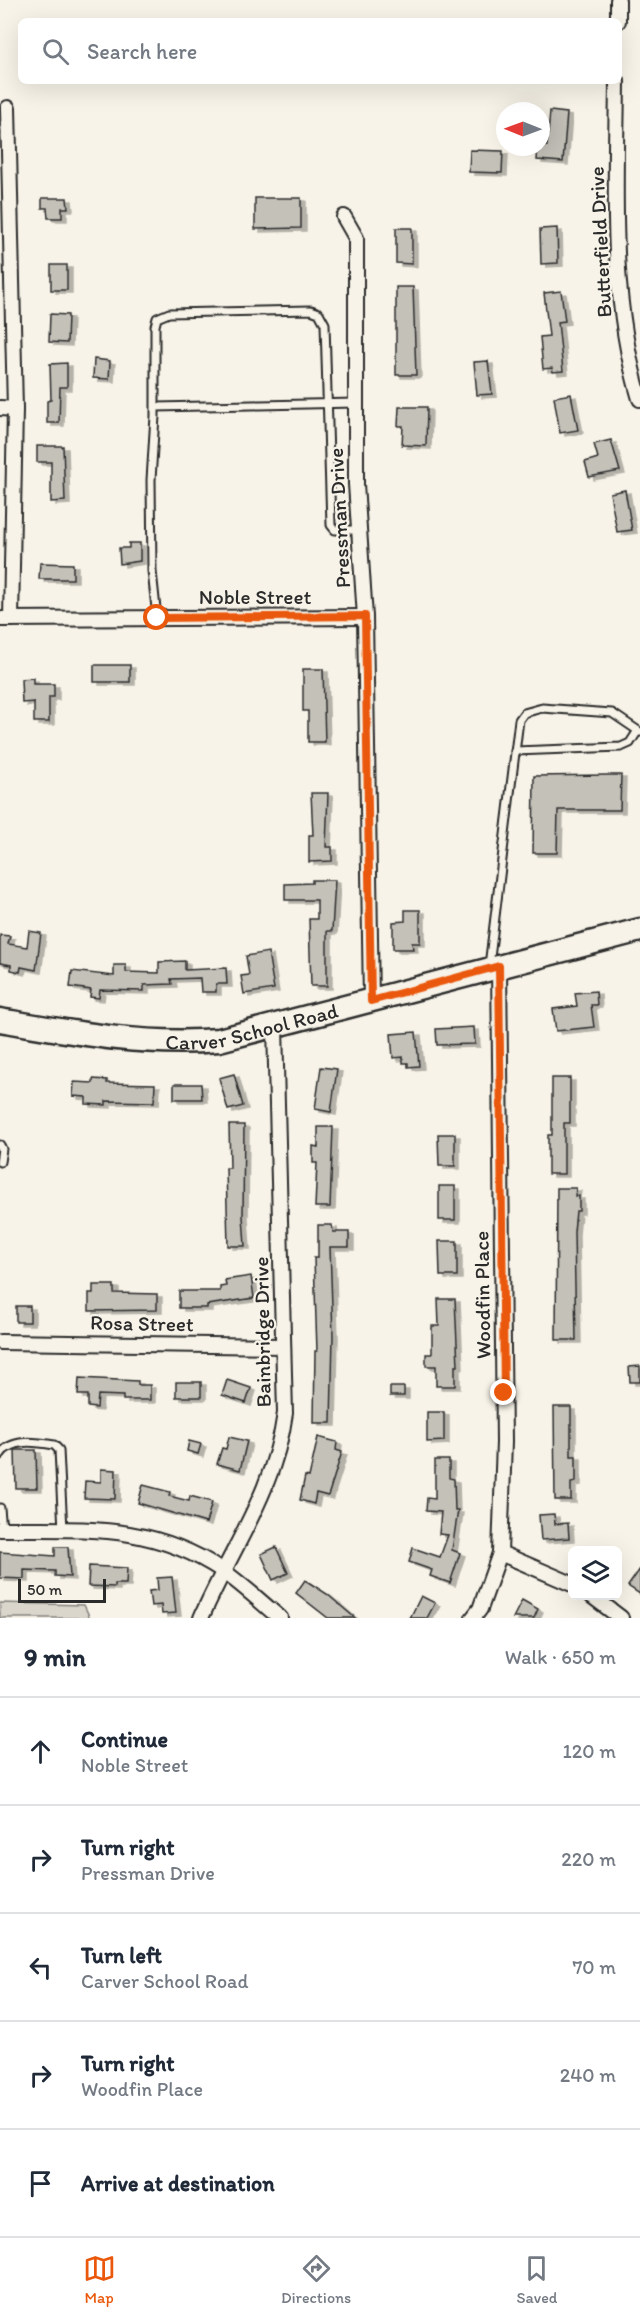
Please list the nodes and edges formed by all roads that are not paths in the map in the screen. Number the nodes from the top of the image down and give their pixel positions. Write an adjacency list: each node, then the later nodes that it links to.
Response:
1 (618, 0): 2 (street)
2 (618, 18)
3 (617, 84): 6 (street, Butterfield Drive)
4 (8, 108): 11 (street)
5 (344, 217): 8 (street, Pressman Drive)
6 (640, 399)
7 (327, 403): 8 (lane); 9 (lane); 9 (lane); 12 (lane)
8 (356, 403): 12 (street, Pressman Drive)
9 (156, 407): 14 (lane)
10 (0, 408): 11 (street)
11 (15, 409): 15 (street)
12 (359, 530): 13 (street, Pressman Drive)
13 (365, 616): 14 (street, Noble Street); 20 (street, Pressman Drive)
14 (157, 618): 15 (street, Noble Street)
15 (5, 619)
16 (638, 732): 17 (lane); 17 (lane)
17 (516, 751): 19 (lane)
18 (640, 930): 19 (main road, Carver School Road)
19 (494, 967): 20 (main road, Carver School Road); 31 (street, Woodfin Place)
20 (371, 1001): 22 (main road, Carver School Road)
21 (0, 1020): 22 (main road, Carver School Road)
22 (275, 1027): 26 (street, Bainbridge Drive)
23 (0, 1145): 24 (lane)
24 (0, 1162)
25 (0, 1342): 26 (street, Rosa Street)
26 (284, 1346): 32 (street, Bainbridge Drive)
27 (0, 1455): 30 (lane)
28 (0, 1508): 29 (lane)
29 (1, 1529): 30 (street)
30 (63, 1530): 32 (street)
31 (500, 1553): 33 (street); 37 (street, Woodfin Place)
32 (223, 1571): 35 (street, Bainbridge Drive); 36 (street)
33 (568, 1582)
34 (597, 1600): 38 (street)
35 (201, 1618)
36 (280, 1618)
37 (473, 1618)
38 (621, 1618)

